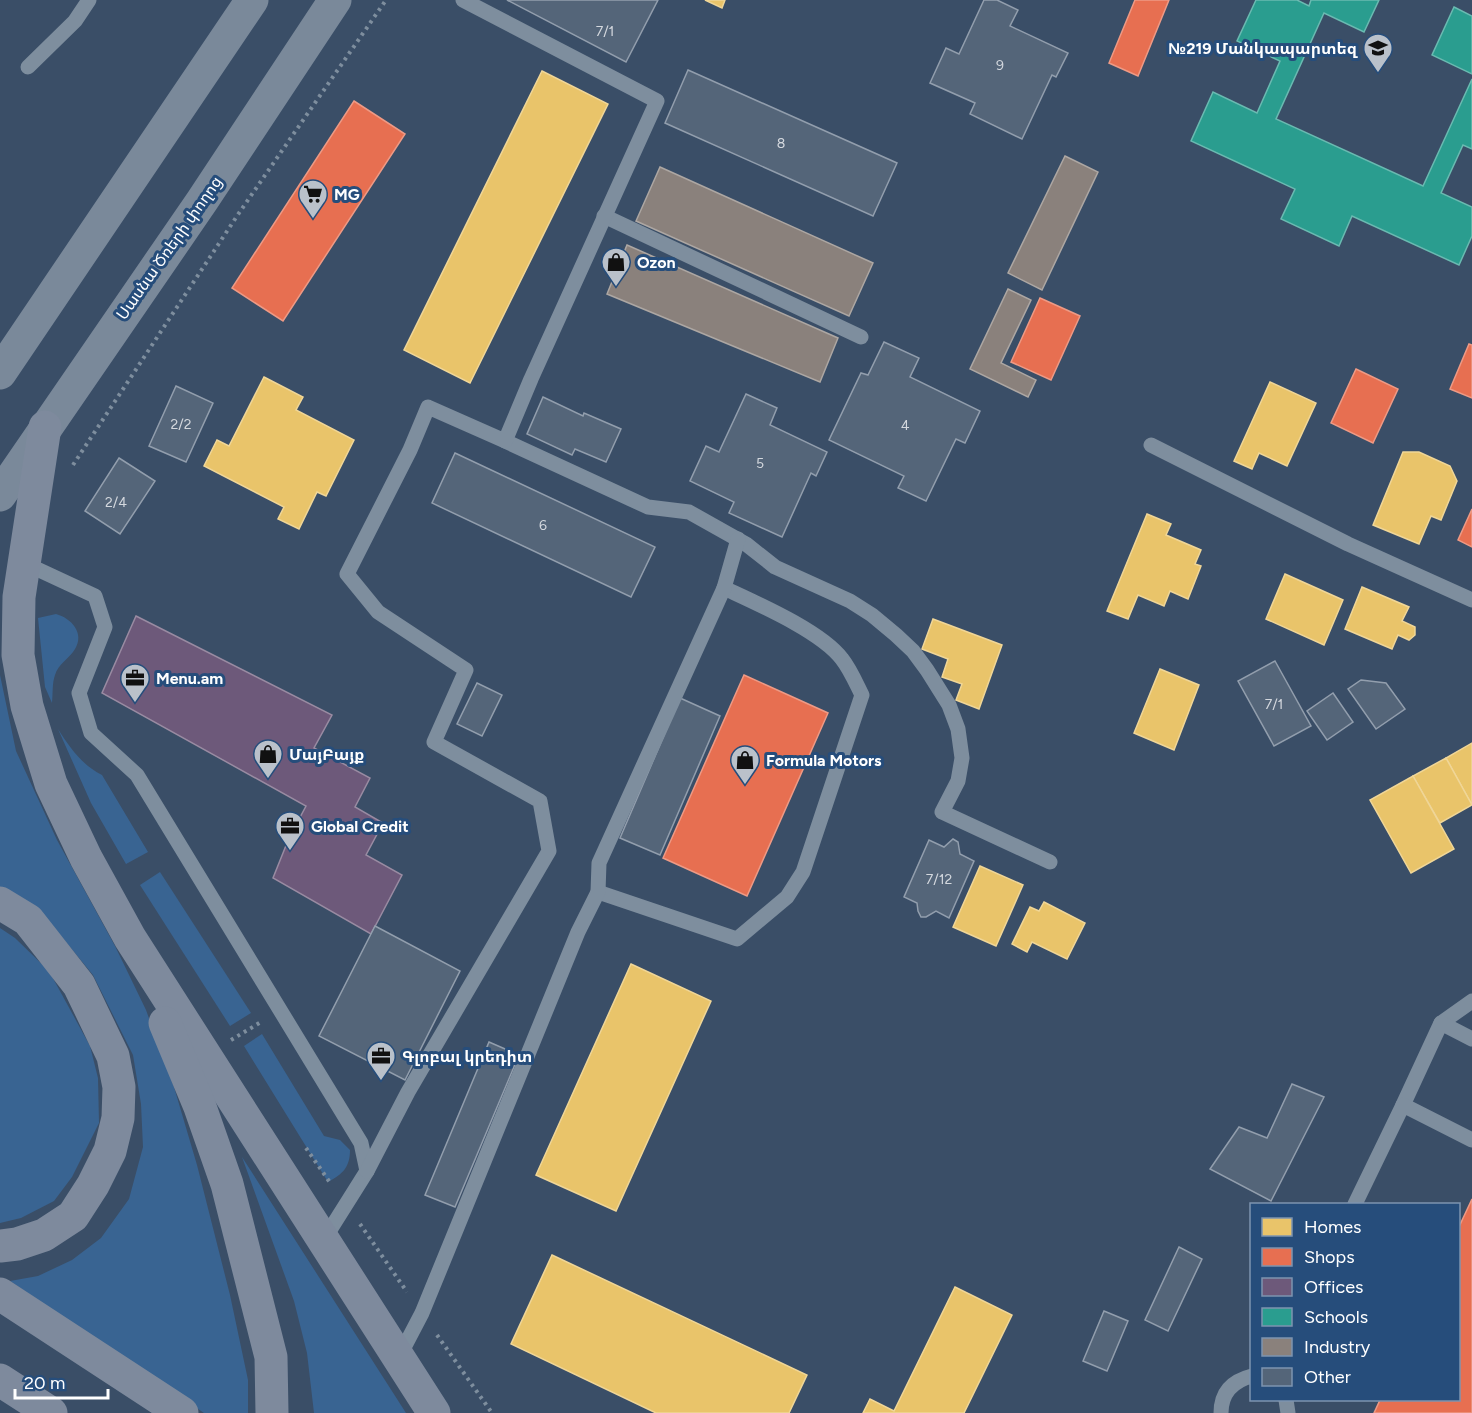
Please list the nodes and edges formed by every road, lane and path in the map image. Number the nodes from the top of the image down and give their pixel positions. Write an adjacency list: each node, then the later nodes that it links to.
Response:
1 (89, 0): 6 (lane)
2 (252, 0): 9 (main road)
3 (335, 0): 10 (main road, Սասնա Ծռերի փողոց)
4 (386, 0): 13 (path)
5 (463, 0): 7 (lane)
6 (28, 67)
7 (604, 216): 8 (lane); 11 (lane)
8 (861, 337)
9 (4, 361)
10 (45, 427): 14 (main road, Սասնա Ծռերի փողոց); 16 (main road)
11 (505, 441): 15 (lane); 33 (lane)
12 (1151, 445): 18 (lane)
13 (70, 470)
14 (0, 495)
15 (738, 539): 17 (lane); 19 (lane)
16 (24, 563): 22 (main road); 33 (lane)
17 (724, 588): 20 (lane); 20 (lane)
18 (1472, 600)
19 (1050, 862)
20 (598, 892): 39 (lane)
21 (0, 903): 37 (main road)
22 (130, 938): 36 (main road); 45 (main road)
23 (1472, 1001): 24 (lane)
24 (1441, 1023): 28 (lane); 30 (lane)
25 (258, 1024): 27 (path)
26 (224, 1031): 29 (path)
27 (238, 1037)
28 (1472, 1039)
29 (231, 1041)
30 (1403, 1105): 31 (lane); 34 (lane)
31 (1472, 1140)
32 (305, 1147): 35 (path)
33 (367, 1172): 35 (lane)
34 (1354, 1203)
35 (346, 1205): 36 (lane); 39 (path)
36 (323, 1242): 40 (main road)
37 (0, 1246)
38 (0, 1294): 44 (main road)
39 (422, 1313): 40 (lane); 47 (path)
40 (398, 1358): 46 (main road)
41 (1250, 1376): 48 (lane)
42 (0, 1380): 43 (main road)
43 (51, 1413)
44 (182, 1413)
45 (272, 1413)
46 (434, 1413)
47 (492, 1413)
48 (1221, 1413)

